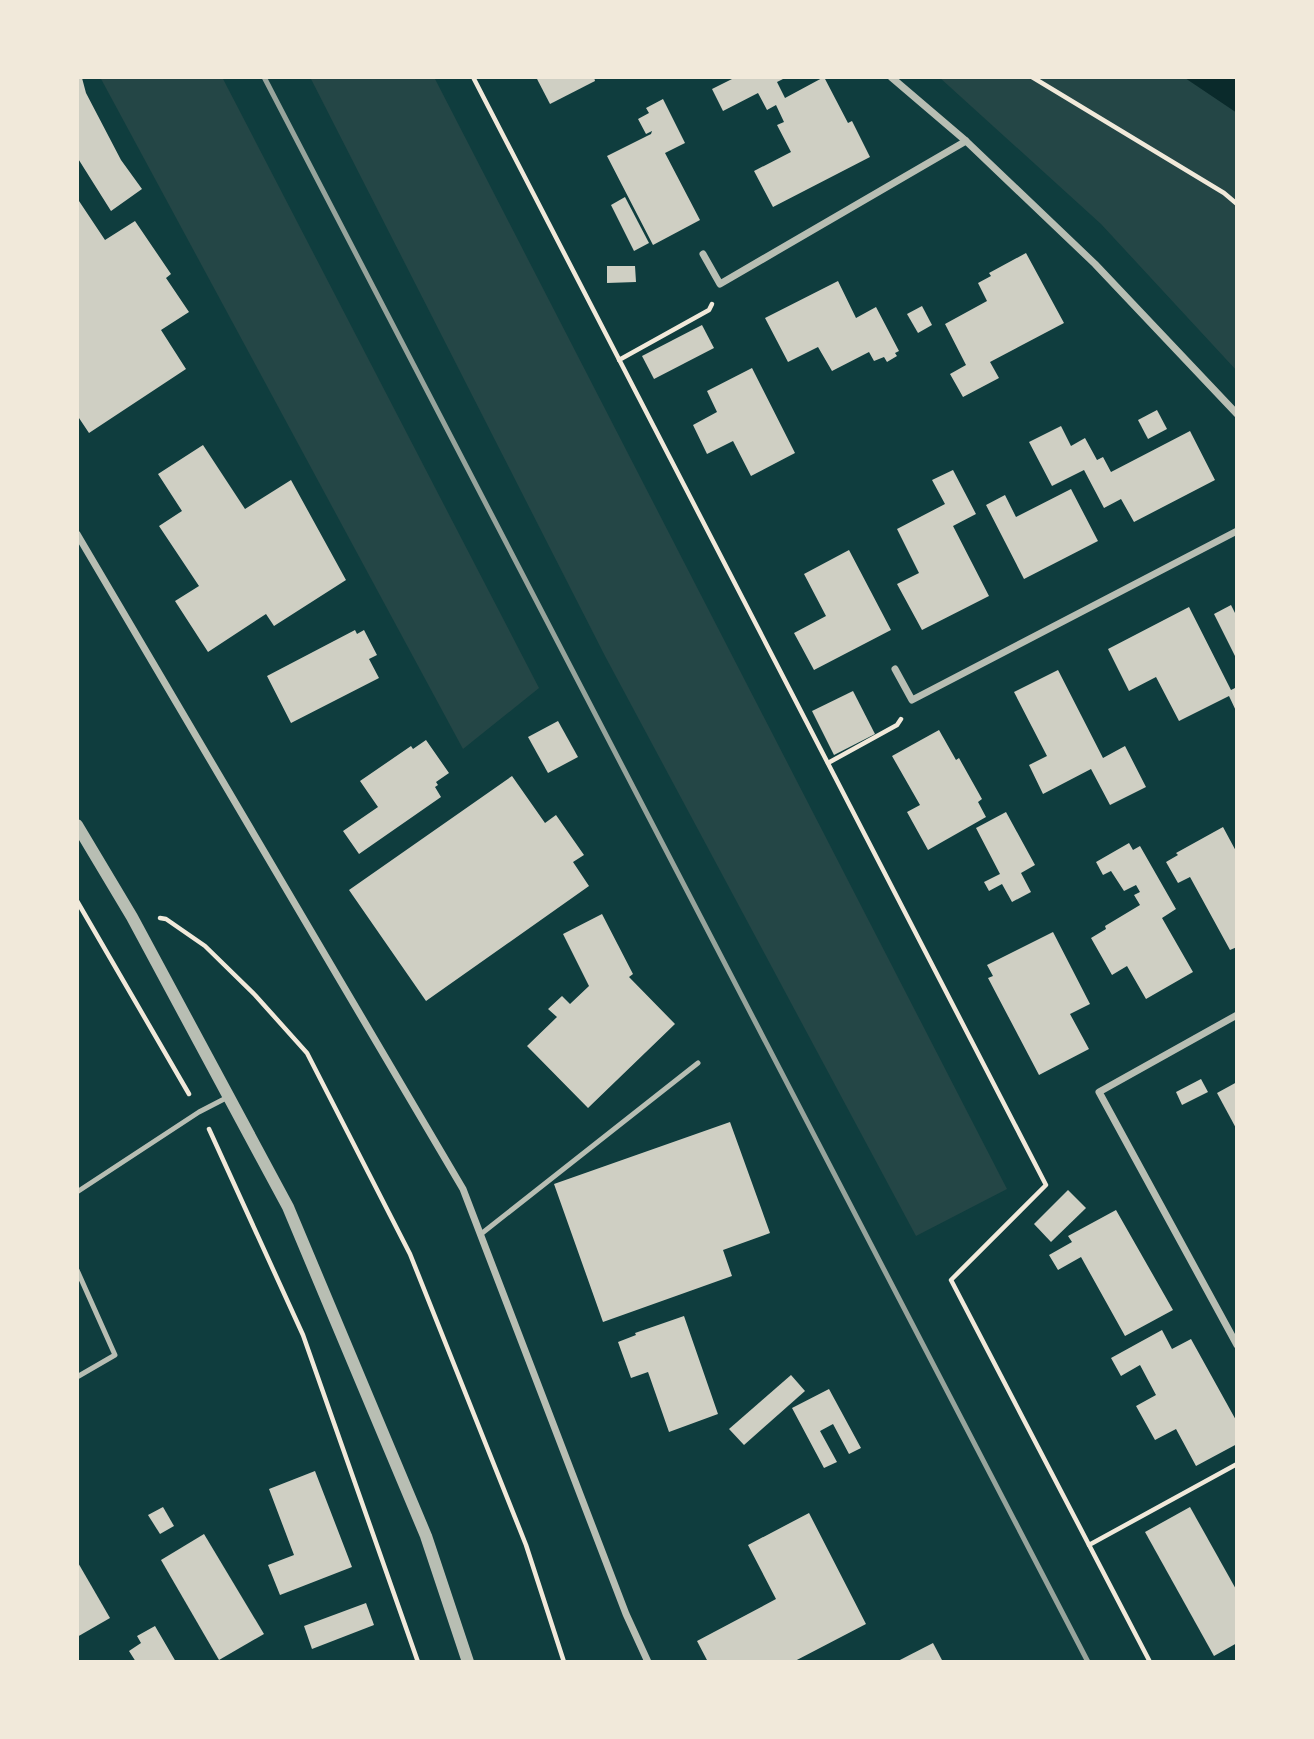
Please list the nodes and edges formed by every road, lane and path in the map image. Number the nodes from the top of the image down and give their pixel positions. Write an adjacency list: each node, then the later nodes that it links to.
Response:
1 (473, 77): 8 (path)
2 (891, 77): 4 (street)
3 (1032, 77): 5 (path)
4 (966, 141): 7 (street); 9 (street)
5 (1237, 204)
6 (703, 254): 7 (street)
7 (720, 284): 8 (path)
8 (619, 360): 14 (path)
9 (1237, 414)
10 (1237, 531): 13 (street)
11 (77, 534): 23 (street)
12 (895, 669): 13 (street)
13 (912, 700): 14 (path)
14 (828, 763): 28 (path)
15 (77, 825): 17 (street)
16 (77, 901): 21 (path)
17 (132, 917): 20 (street); 31 (path)
18 (1237, 1015): 25 (street)
19 (698, 1063): 23 (lane)
20 (228, 1097): 21 (lane); 30 (street)
21 (199, 1112): 22 (lane); 29 (path)
22 (77, 1192)
23 (481, 1234): 32 (street)
24 (77, 1270): 26 (lane)
25 (1237, 1345)
26 (77, 1377)
27 (1237, 1464): 28 (path)
28 (1089, 1545): 33 (path)
29 (418, 1662)
30 (468, 1662)
31 (564, 1662)
32 (648, 1662)
33 (1150, 1662)

